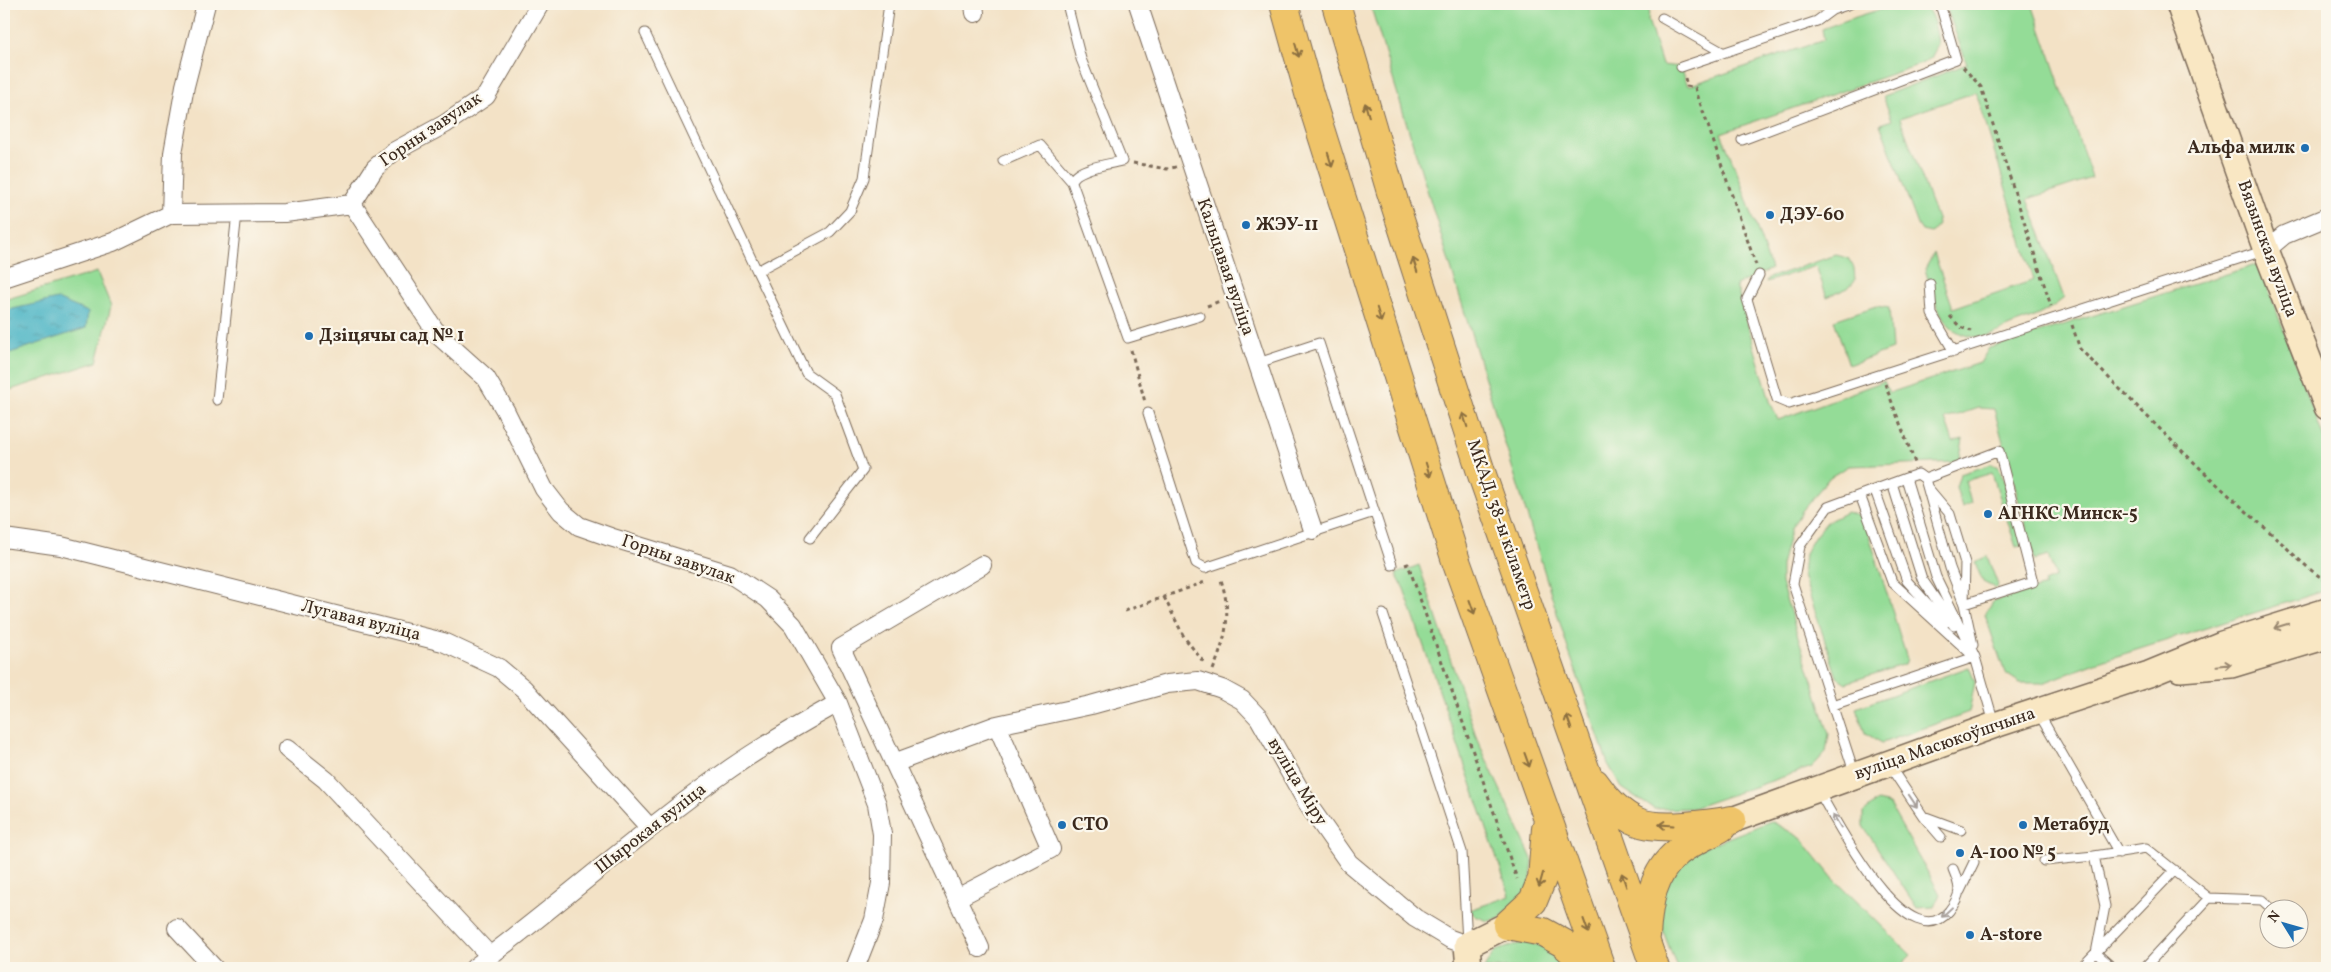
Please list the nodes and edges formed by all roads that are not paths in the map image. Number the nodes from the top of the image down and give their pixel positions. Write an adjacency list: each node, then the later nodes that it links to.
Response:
1 (206, 4): 22 (street)
2 (540, 4): 20 (street, Горны завулак)
3 (889, 4): 25 (lane)
4 (1068, 4): 19 (lane)
5 (1138, 4): 31 (street, Кальцавая вуліца)
6 (1284, 4): 64 (highway, one-way to 64)
7 (1336, 4): 61 (highway, МКАД, 38-ы кіламетр, one-way to 7)
8 (1818, 4): 12 (lane)
9 (1850, 4): 12 (lane)
10 (1940, 4): 17 (lane)
11 (2179, 4): 24 (main road, Вязынская вуліца)
12 (1832, 10): 15 (lane)
13 (1662, 18): 15 (lane)
14 (645, 34): 25 (lane)
15 (1722, 52): 16 (lane)
16 (1681, 67)
17 (1742, 140)
18 (1003, 161): 19 (lane)
19 (1072, 182): 29 (lane)
20 (352, 204): 21 (street); 53 (street, Горны завулак)
21 (237, 213): 22 (street); 32 (lane)
22 (171, 214): 27 (street)
23 (2327, 217): 24 (street)
24 (2266, 250): 30 (lane); 33 (main road, Вязынская вуліца)
25 (757, 272): 44 (lane)
26 (1759, 275): 30 (lane)
27 (4, 278)
28 (1930, 284): 30 (lane)
29 (1200, 316)
30 (1954, 352)
31 (1258, 362): 41 (lane); 42 (street, Кальцавая вуліца)
32 (217, 400)
33 (2327, 408)
34 (1148, 412): 42 (lane)
35 (1922, 476): 36 (lane); 38 (lane); 47 (lane)
36 (1906, 478): 37 (lane); 51 (lane)
37 (1892, 484): 39 (lane); 51 (lane)
38 (1928, 488): 47 (lane); 47 (lane)
39 (1874, 490): 40 (lane); 51 (lane)
40 (1860, 495): 51 (lane); 54 (lane)
41 (1374, 512): 42 (lane); 46 (lane)
42 (1313, 530)
43 (4, 538): 67 (street, Лугавая вуліца)
44 (810, 538)
45 (982, 565): 59 (street)
46 (1392, 566)
47 (1964, 604): 51 (lane)
48 (2327, 612): 52 (main road, вуліца Масюкоўшчына, one-way to 52)
49 (1383, 614): 86 (lane)
50 (2327, 636): 52 (main road, вуліца Масюкоўшчына, one-way to 50)
51 (1975, 657): 54 (lane); 57 (lane)
52 (2158, 671): 55 (main road, вуліца Масюкоўшчына)
53 (838, 703): 67 (street, Шырокая вуліца); 89 (street, Горны завулак)
54 (1833, 705): 62 (lane)
55 (2038, 712): 57 (main road, вуліца Масюкоўшчына); 70 (lane)
56 (997, 725): 59 (street, вуліца Міру); 77 (street); 86 (street, вуліца Міру)
57 (1995, 725): 60 (main road, вуліца Масюкоўшчына)
58 (287, 749): 85 (street)
59 (894, 763): 77 (street)
60 (1888, 763): 62 (main road, вуліца Масюкоўшчына); 65 (lane, one-way to 65)
61 (1585, 768): 66 (highway, one-way to 61); 82 (highway, МКАД, 38-ы кіламетр, one-way to 61)
62 (1855, 775): 63 (main road, вуліца Масюкоўшчына)
63 (1817, 789): 66 (main road, вуліца Масюкоўшчына); 76 (lane, one-way to 63)
64 (1546, 814): 80 (highway, one-way to 80); 91 (highway, one-way to 91)
65 (1923, 816): 68 (lane); 69 (lane)
66 (1732, 820): 82 (highway)
67 (650, 828): 85 (street, Шырокая вуліца)
68 (1961, 830)
69 (1941, 837)
70 (2119, 853): 71 (lane); 75 (lane)
71 (2094, 856): 72 (lane); 84 (lane)
72 (2044, 861)
73 (1974, 862): 76 (lane)
74 (1954, 869): 76 (lane)
75 (2176, 870): 78 (lane); 84 (lane)
76 (1960, 891)
77 (957, 898): 83 (street)
78 (2209, 898): 79 (lane); 95 (lane)
79 (2262, 900)
80 (1507, 925): 86 (main road); 90 (highway)
81 (177, 928): 87 (street)
82 (1646, 943): 92 (highway, МКАД, 38-ы кіламетр)
83 (980, 948)
84 (2096, 953): 93 (lane); 94 (lane)
85 (490, 956): 88 (street, Шырокая вуліца)
86 (1468, 957)
87 (214, 968)
88 (474, 968)
89 (855, 968)
90 (1591, 968)
91 (1601, 968)
92 (1655, 968)
93 (2080, 968)
94 (2113, 968)
95 (2144, 968)

